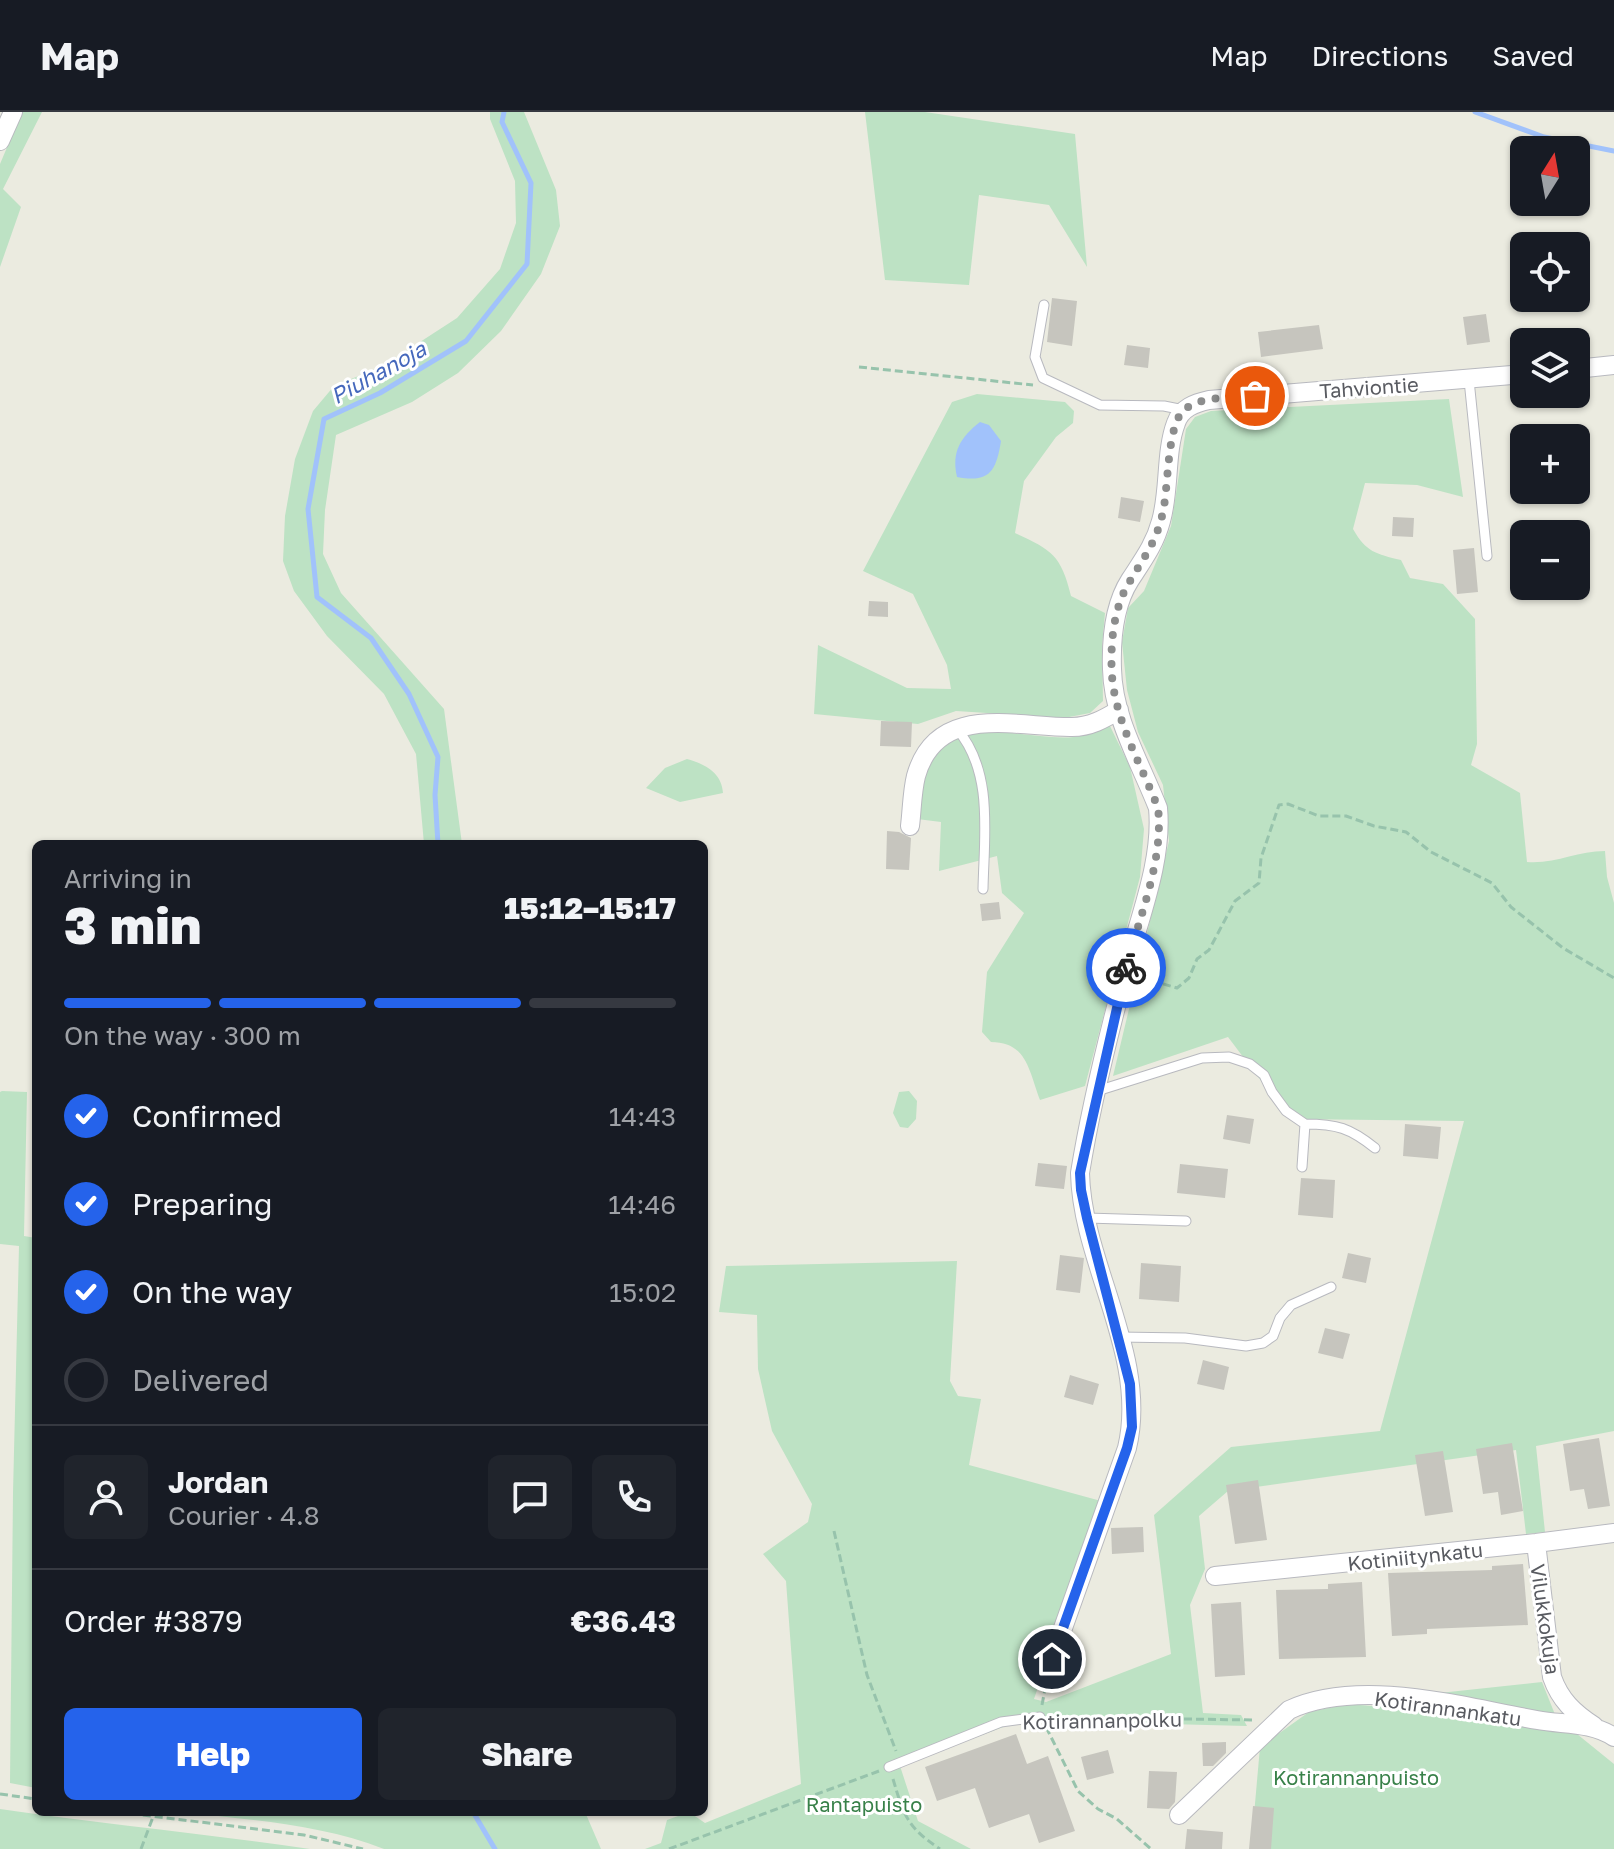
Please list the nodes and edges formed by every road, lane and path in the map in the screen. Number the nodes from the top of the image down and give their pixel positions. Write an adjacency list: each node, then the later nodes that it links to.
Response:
1 (13, 112): 2 (street)
2 (0, 141)
3 (1044, 305): 8 (lane)
4 (1614, 365): 6 (street)
5 (859, 367): 8 (path)
6 (1590, 368)
7 (1510, 376): 9 (street, Tahviontie)
8 (1043, 378): 10 (lane)
9 (1469, 380): 10 (street, Tahviontie); 11 (lane)
10 (1184, 410): 12 (street)
11 (1487, 556)
12 (1119, 710): 13 (street); 16 (street)
13 (957, 729): 14 (street); 15 (lane)
14 (910, 826)
15 (983, 889)
16 (1125, 971): 17 (path); 18 (street)
17 (1614, 978)
18 (1097, 1091): 19 (lane); 22 (street)
19 (1305, 1124): 20 (lane); 21 (lane)
20 (1375, 1148)
21 (1302, 1167)
22 (1087, 1218): 23 (lane); 25 (street)
23 (1186, 1221)
24 (1331, 1287): 25 (lane)
25 (1118, 1337): 30 (street)
26 (834, 1531): 35 (path)
27 (1614, 1533): 28 (street, Kotiniitynkatu)
28 (1536, 1543): 29 (street, Kotiniitynkatu); 33 (street, Vilukkokuja)
29 (1215, 1576)
30 (1052, 1659): 31 (path)
31 (1040, 1717): 32 (path, Kotirannanpolku); 35 (lane, Kotirannanpolku); 46 (path)
32 (1275, 1721): 33 (street, Kotirannankatu); 39 (street, Kotirannankatu)
33 (1594, 1726): 34 (street, Kotirannankatu)
34 (1614, 1737)
35 (900, 1762): 36 (lane, Kotirannanpolku)
36 (889, 1767): 44 (path); 45 (path)
37 (0, 1794): 38 (path)
38 (32, 1798)
39 (1179, 1815)
40 (146, 1816): 41 (path)
41 (153, 1817): 42 (path); 43 (path)
42 (141, 1849)
43 (363, 1849)
44 (669, 1849)
45 (940, 1849)
46 (1151, 1849)

